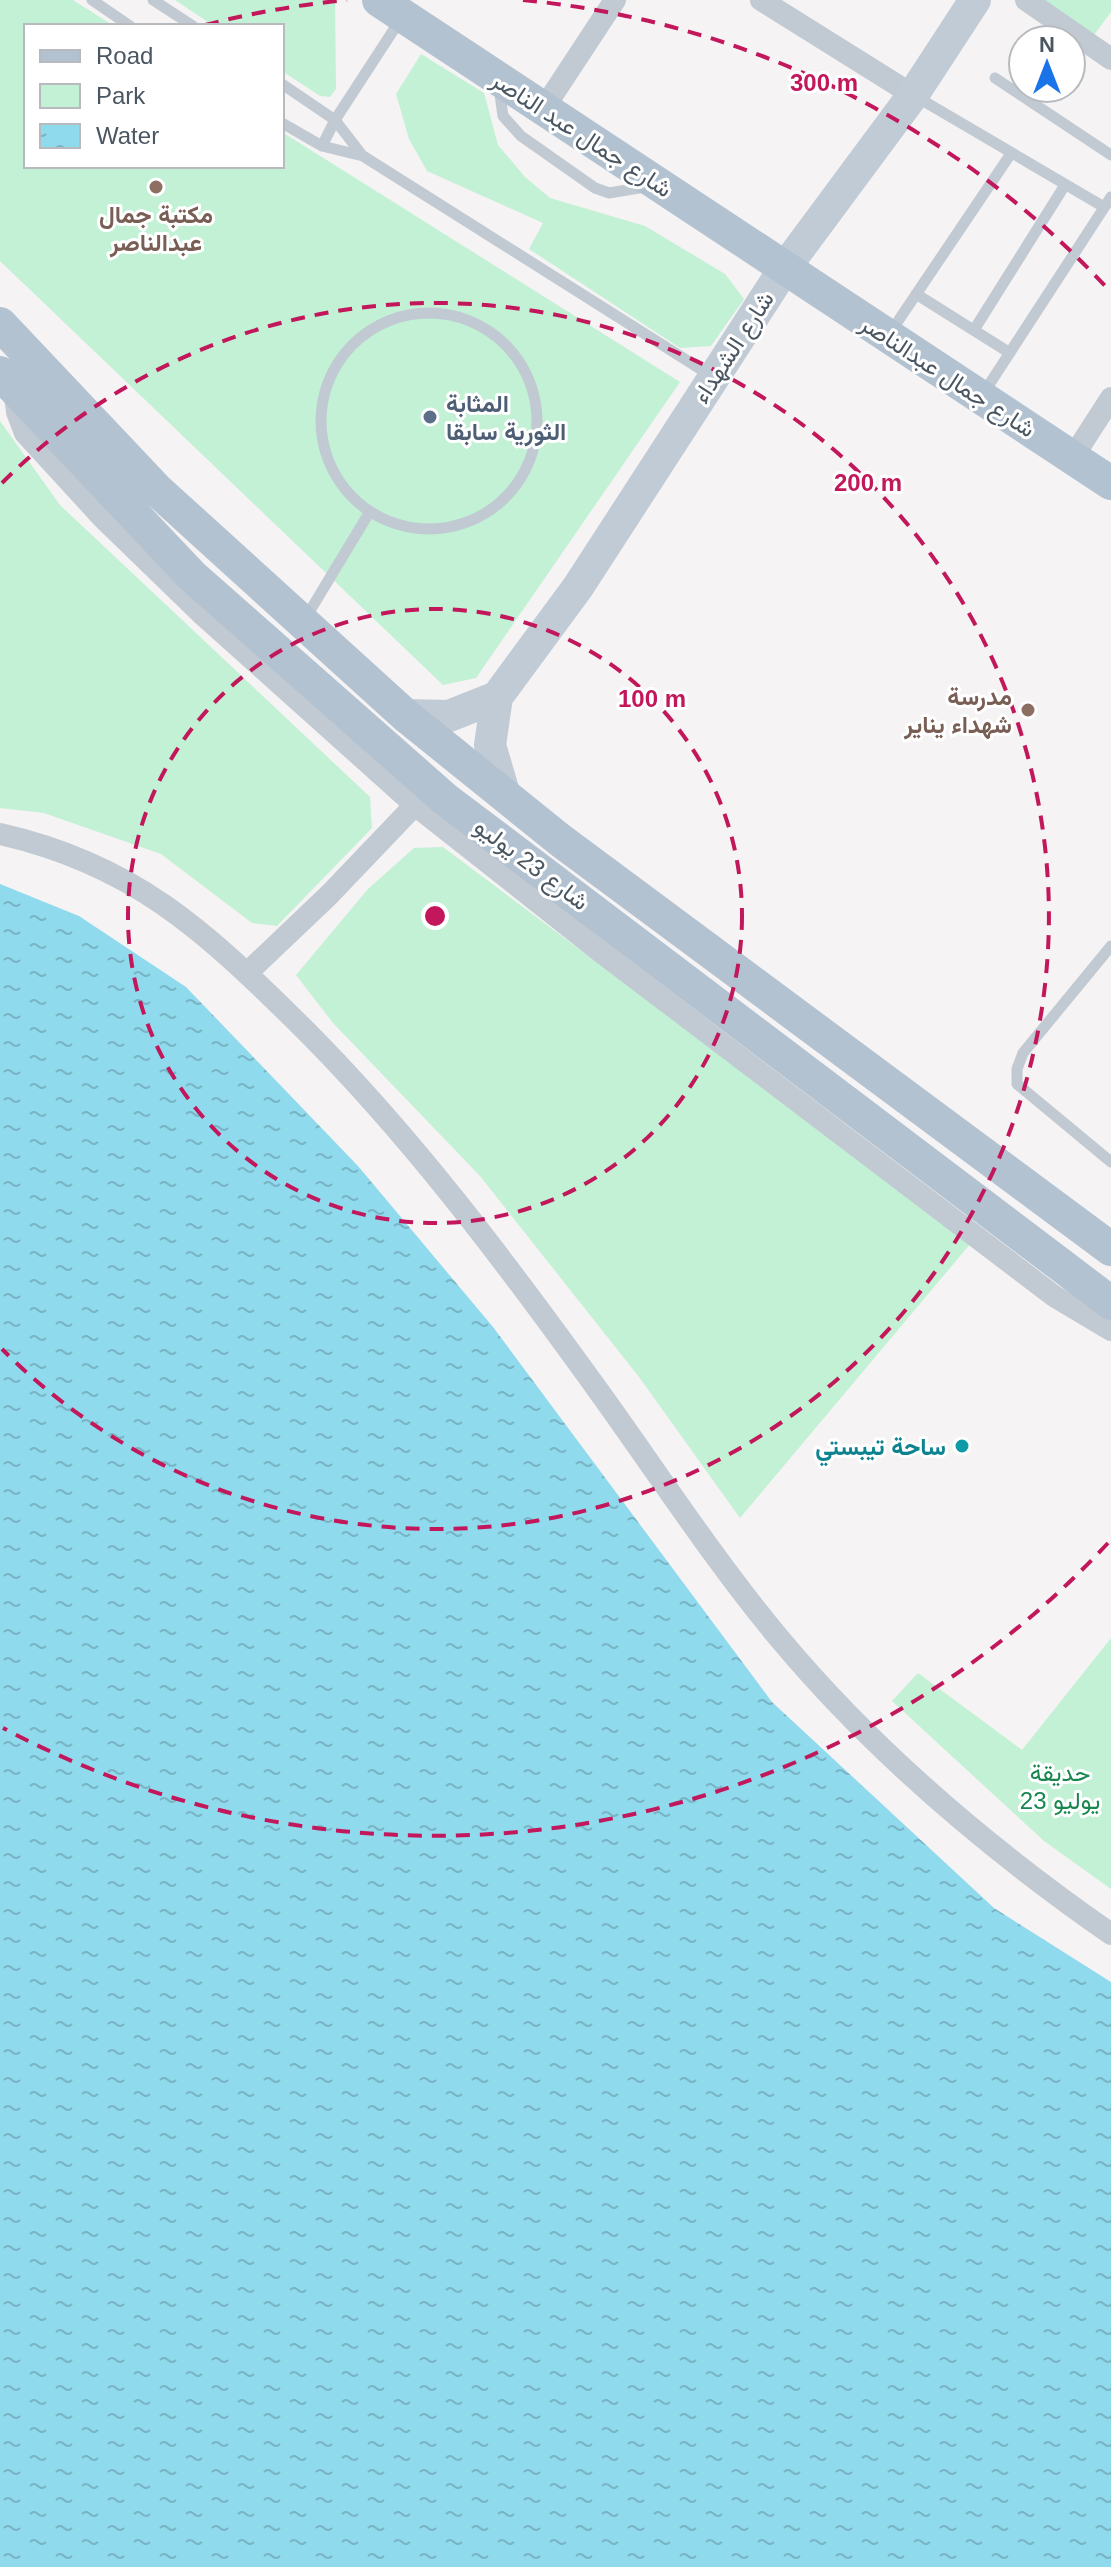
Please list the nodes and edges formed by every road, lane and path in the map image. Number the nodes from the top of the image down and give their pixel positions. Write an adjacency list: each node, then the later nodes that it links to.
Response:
1 (92, 0): 8 (lane)
2 (153, 0): 9 (lane)
3 (615, 0): 15 (street)
4 (761, 0): 14 (street)
5 (975, 0): 14 (street, شارع الشهداء)
6 (1026, 0): 10 (street)
7 (390, 8): 12 (main road, شارع جمال عبد الناصر); 16 (lane)
8 (127, 24)
9 (190, 24)
10 (1111, 59)
11 (995, 78): 20 (lane)
12 (499, 79): 15 (main road, شارع جمال عبد الناصر); 22 (lane)
13 (284, 85): 16 (lane)
14 (913, 95): 19 (lane); 25 (street, شارع الشهداء)
15 (544, 108): 22 (main road, شارع جمال عبد الناصر)
16 (335, 120): 18 (lane); 21 (lane)
17 (284, 124): 18 (lane)
18 (322, 146): 21 (lane)
19 (1010, 155): 23 (lane); 26 (lane)
20 (1111, 155)
21 (363, 156): 31 (lane)
22 (658, 185): 25 (main road, شارع جمال عبد الناصر)
23 (1065, 185): 24 (lane); 28 (lane)
24 (1108, 202): 30 (lane)
25 (784, 269): 29 (main road, شارع جمال عبدالناصر); 31 (street, شارع الشهداء)
26 (916, 294): 28 (lane); 29 (lane)
27 (0, 324): 38 (main road, شارع 23 يوليو)
28 (974, 330): 30 (lane)
29 (887, 337): 33 (main road, شارع جمال عبدالناصر)
30 (1010, 353): 33 (lane)
31 (712, 377): 39 (street, شارع الشهداء)
32 (7, 380): 42 (street); 44 (main road, شارع 23 يوليو)
33 (981, 398): 35 (main road, شارع جمال عبدالناصر)
34 (1111, 398): 35 (street)
35 (1073, 457): 36 (main road, شارع جمال عبدالناصر)
36 (1111, 483)
37 (369, 513): 37 (lane); 38 (lane)
38 (302, 623): 40 (main road, شارع 23 يوليو)
39 (497, 697): 40 (street, شارع الشهداء); 41 (street, شارع الشهداء)
40 (405, 715): 41 (main road, شارع 23 يوليو)
41 (505, 796): 48 (main road, شارع 23 يوليو)
42 (415, 805): 44 (street); 46 (street)
43 (0, 834): 46 (street)
44 (595, 929): 49 (main road, شارع 23 يوليو); 50 (street)
45 (1111, 946): 47 (lane)
46 (247, 973): 51 (street)
47 (1111, 1162)
48 (1111, 1249)
49 (1111, 1303)
50 (1111, 1330)
51 (1111, 1934)

